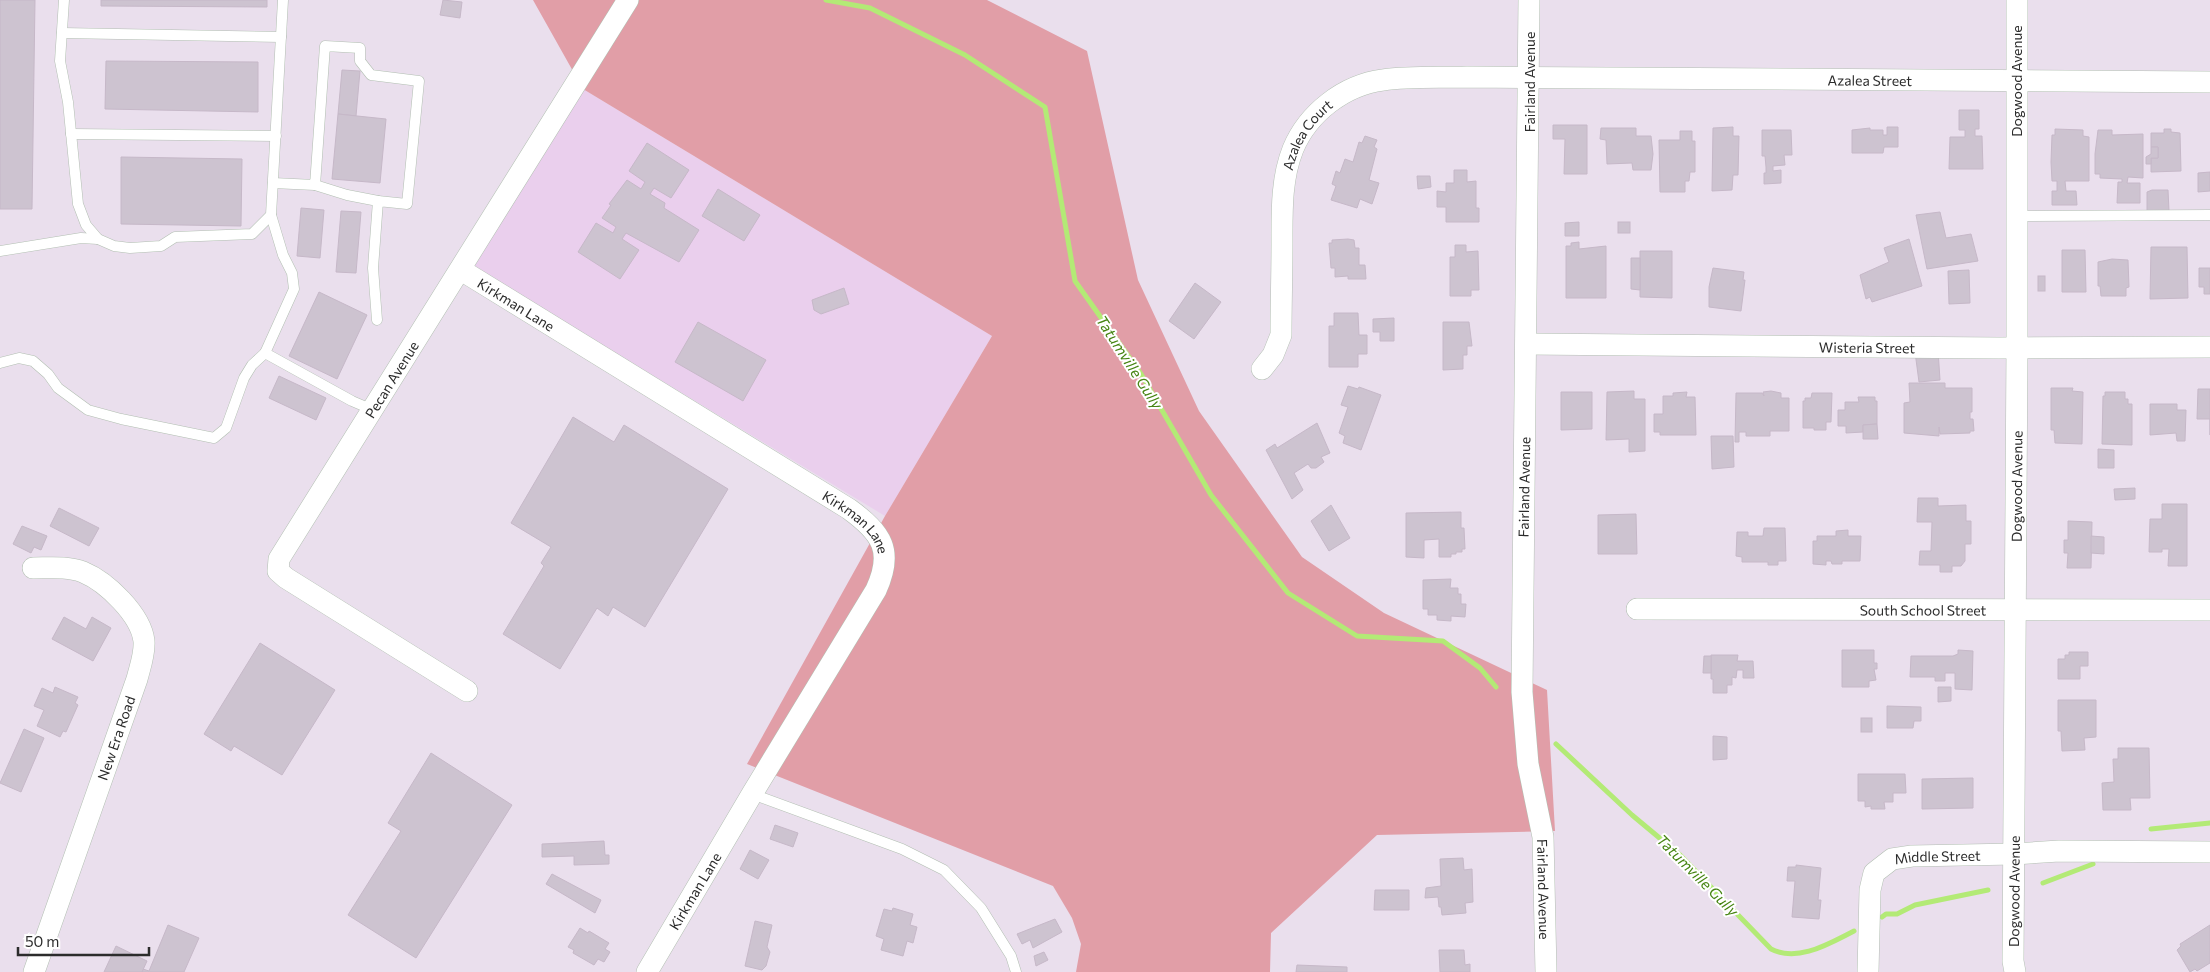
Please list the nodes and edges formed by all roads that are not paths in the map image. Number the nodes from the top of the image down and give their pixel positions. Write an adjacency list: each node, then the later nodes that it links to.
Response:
1 (64, 0): 6 (lane)
2 (283, 0): 7 (lane)
3 (628, 0): 21 (street, Pecan Avenue)
4 (1529, 0): 8 (street, Fairland Avenue)
5 (2016, 0): 9 (street, Dogwood Avenue)
6 (62, 33): 7 (lane); 11 (lane)
7 (281, 38): 12 (lane)
8 (1530, 78): 9 (street, Azalea Street); 23 (street, Fairland Avenue); 28 (street, Azalea Court)
9 (2016, 82): 10 (street, Azalea Street); 18 (street, Dogwood Avenue)
10 (2210, 82)
11 (71, 134): 12 (lane); 19 (lane)
12 (276, 136): 13 (lane)
13 (273, 183): 14 (lane); 17 (lane)
14 (315, 185): 15 (lane); 15 (lane)
15 (378, 201): 22 (lane)
16 (2210, 214): 18 (lane)
17 (271, 215): 19 (lane); 26 (lane)
18 (2016, 216): 24 (street, Dogwood Avenue)
19 (98, 239): 20 (lane)
20 (0, 251)
21 (461, 270): 29 (street, Pecan Avenue); 35 (street, Kirkman Lane)
22 (377, 320)
23 (1526, 344): 24 (street, Wisteria Street); 41 (street, Fairland Avenue)
24 (2017, 346): 25 (street, Wisteria Street); 31 (street, Dogwood Avenue)
25 (2210, 346)
26 (265, 353): 27 (lane); 29 (lane)
27 (0, 364)
28 (1262, 369)
29 (373, 410): 34 (street, Pecan Avenue)
30 (33, 568): 38 (street, New Era Road)
31 (2014, 608): 32 (street, South School Street); 33 (street, South School Street); 37 (street, Dogwood Avenue)
32 (1637, 609)
33 (2210, 610)
34 (467, 691)
35 (752, 794): 39 (street, Kirkman Lane); 40 (lane)
36 (2210, 852): 37 (street, Middle Street)
37 (2014, 854): 42 (street, Middle Street); 43 (street, Dogwood Avenue)
38 (34, 972)
39 (647, 972)
40 (1016, 972)
41 (1546, 972)
42 (1868, 972)
43 (2015, 972)

